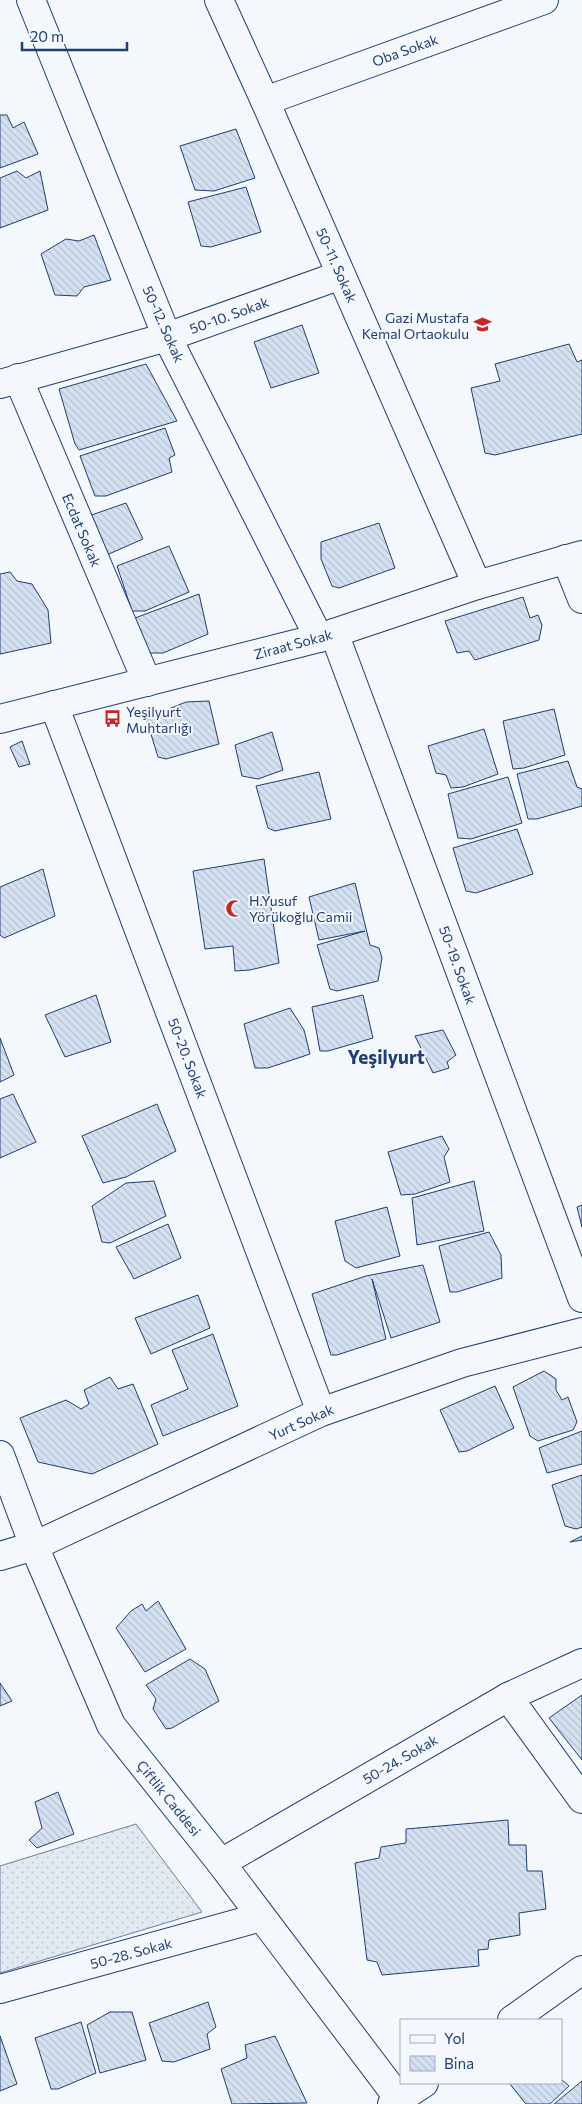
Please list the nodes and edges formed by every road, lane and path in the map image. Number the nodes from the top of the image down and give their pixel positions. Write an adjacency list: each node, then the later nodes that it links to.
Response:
1 (31, 0): 6 (street, 50-12. Sokak)
2 (219, 0): 4 (street, 50-11. Sokak)
3 (544, 0): 4 (street, Oba Sokak)
4 (265, 101): 5 (street, 50-11. Sokak)
5 (341, 275): 6 (street, 50-10. Sokak); 9 (street, 50-11. Sokak)
6 (167, 337): 7 (street, 50-10. Sokak); 11 (street, 50-12. Sokak)
7 (9, 381): 12 (street, Ecdat Sokak)
8 (574, 557): 9 (street, Ziraat Sokak); 10 (street)
9 (477, 585): 11 (street, Ziraat Sokak)
10 (582, 599)
11 (327, 635): 12 (street, Ziraat Sokak); 15 (street, 50-19. Sokak)
12 (147, 682): 13 (street, Ziraat Sokak)
13 (54, 705): 14 (street, Ziraat Sokak); 17 (street, 50-20. Sokak)
14 (0, 719)
15 (582, 1298)
16 (582, 1332): 17 (street, Yurt Sokak)
17 (321, 1412): 19 (street, Yurt Sokak)
18 (0, 1455): 19 (street, Çiftlik Caddesi)
19 (34, 1546): 20 (street, Yurt Sokak); 24 (street, Çiftlik Caddesi)
20 (0, 1556)
21 (582, 1663): 22 (street, 50-24. Sokak)
22 (508, 1697): 23 (street); 24 (street, 50-24. Sokak)
23 (582, 1799)
24 (221, 1863): 25 (street, Çiftlik Caddesi)
25 (261, 1917): 27 (street, 50-28. Sokak); 30 (street, Çiftlik Caddesi)
26 (582, 1970): 28 (street)
27 (0, 1989)
28 (513, 2019)
29 (423, 2084): 30 (street)
30 (398, 2103)

